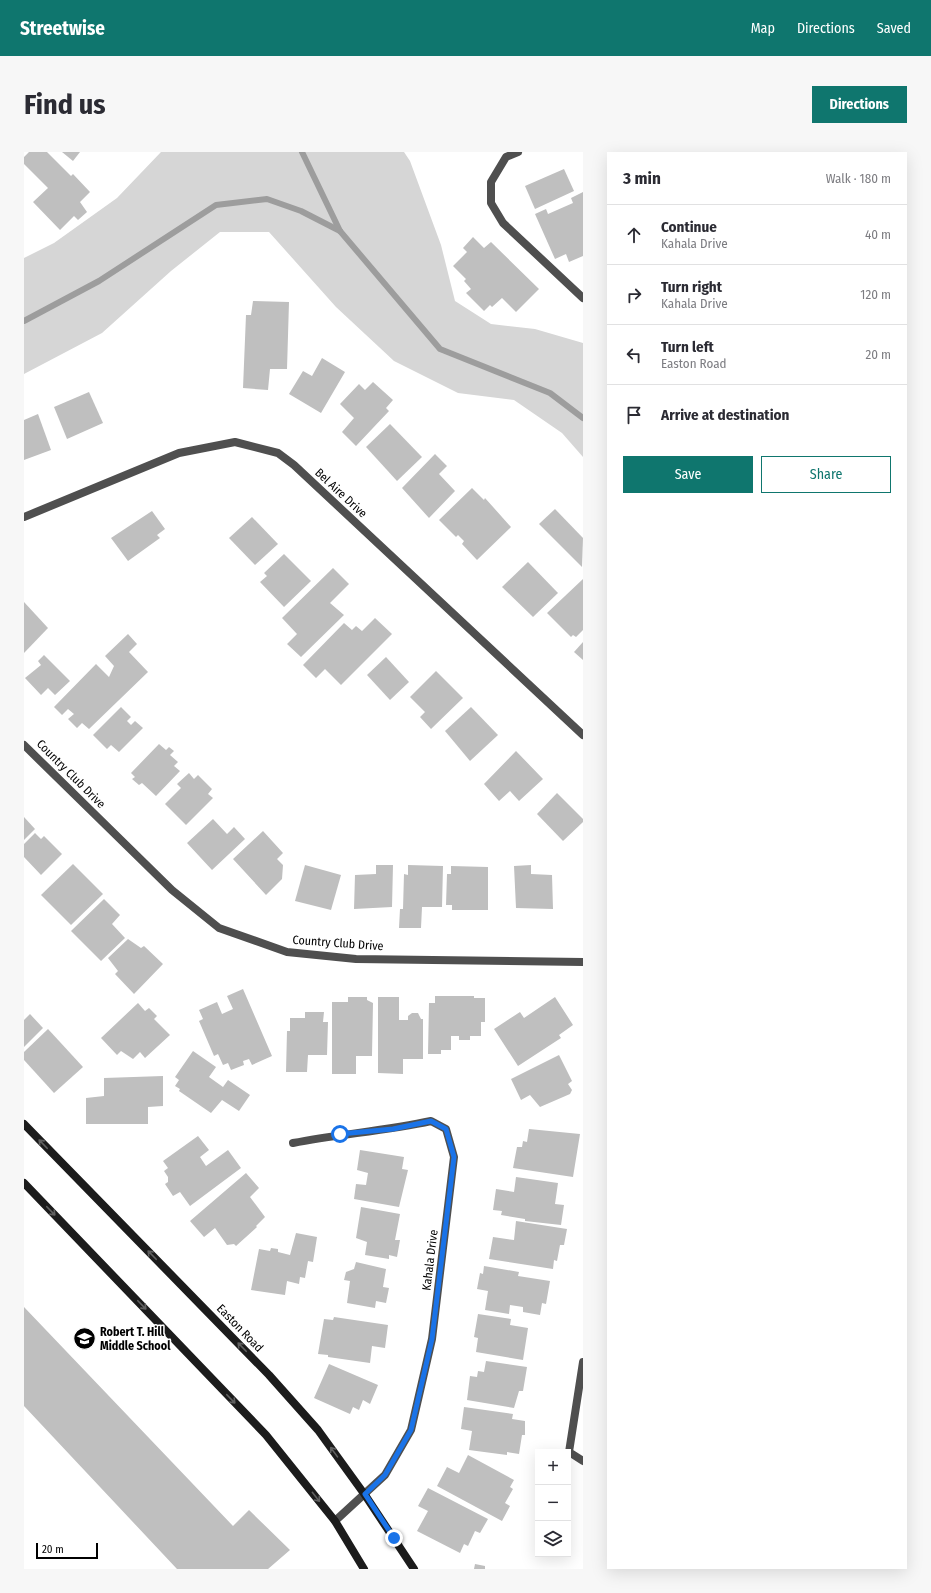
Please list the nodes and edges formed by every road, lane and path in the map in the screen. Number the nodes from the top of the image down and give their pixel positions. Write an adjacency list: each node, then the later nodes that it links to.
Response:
1 (518, 152): 2 (street)
2 (583, 298)
3 (24, 517): 4 (street, Bel Aire Drive)
4 (583, 735)
5 (24, 745): 6 (street, Country Club Drive)
6 (583, 962)
7 (24, 1124): 12 (main road, Easton Road, one-way to 7)
8 (293, 1143): 12 (street, Kahala Drive)
9 (24, 1183): 13 (main road, one-way to 13)
10 (583, 1362): 11 (street)
11 (583, 1461)
12 (365, 1494): 13 (street, Kahala Drive); 15 (main road, Easton Road)
13 (335, 1521): 14 (main road)
14 (364, 1569)
15 (414, 1569)

